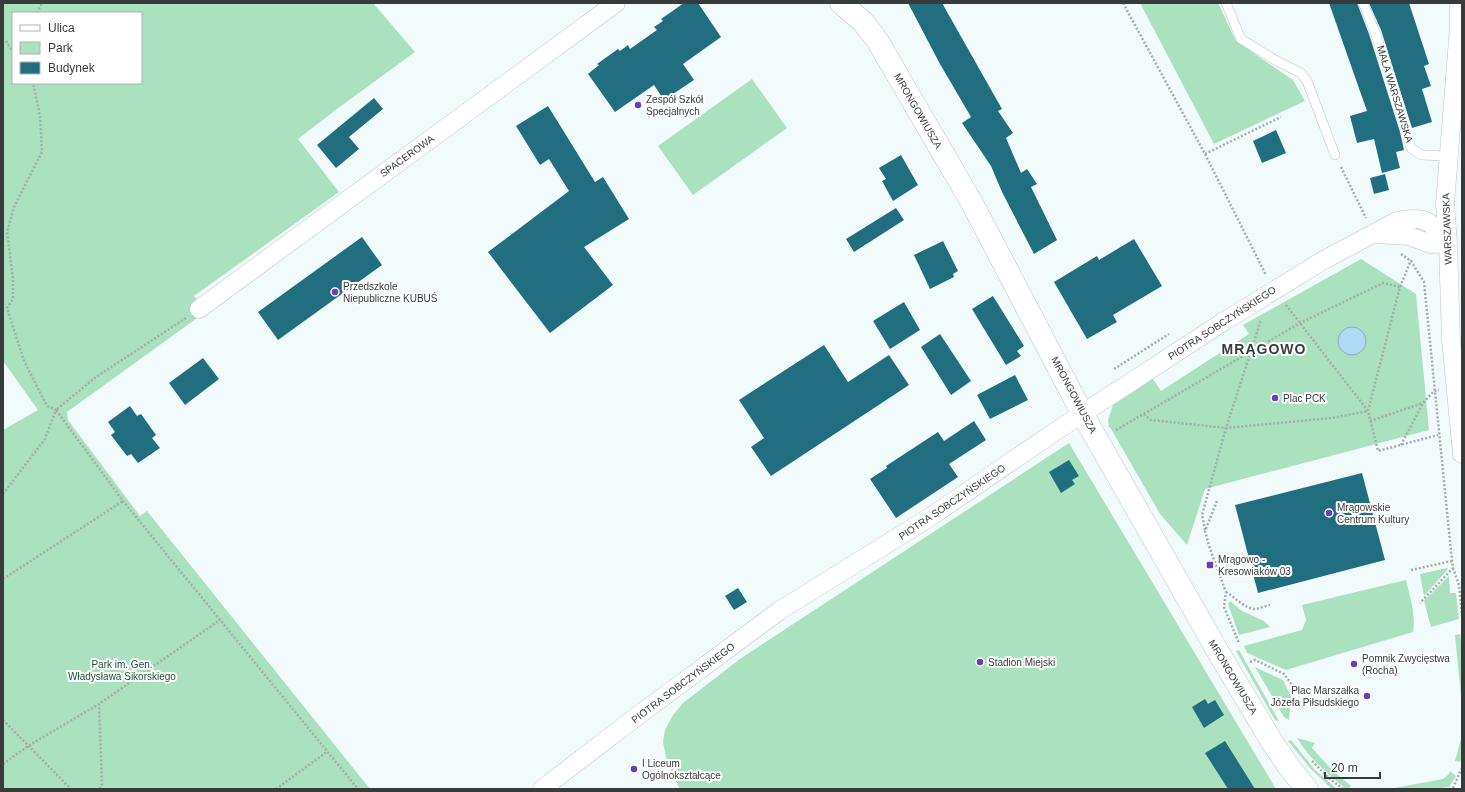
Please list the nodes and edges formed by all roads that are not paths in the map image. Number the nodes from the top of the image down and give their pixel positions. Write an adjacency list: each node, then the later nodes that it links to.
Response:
1 (616, 3): 10 (street, SPACEROWA)
2 (841, 3): 12 (street, MRONGOWIUSZA)
3 (1226, 3): 7 (lane)
4 (1363, 3): 8 (lane, MAŁA WARSZAWSKA)
5 (1459, 3): 6 (street, WARSZAWSKA)
6 (1461, 27): 8 (street, WARSZAWSKA)
7 (1335, 155)
8 (1448, 156): 9 (street, WARSZAWSKA)
9 (1448, 243): 11 (street, WARSZAWSKA); 12 (street, PIOTRA SOBCZYŃSKIEGO)
10 (199, 309)
11 (1456, 339): 13 (street, WARSZAWSKA)
12 (1083, 414): 14 (street, PIOTRA SOBCZYŃSKIEGO); 15 (street, MRONGOWIUSZA)
13 (1462, 454)
14 (542, 789)
15 (1307, 789)

